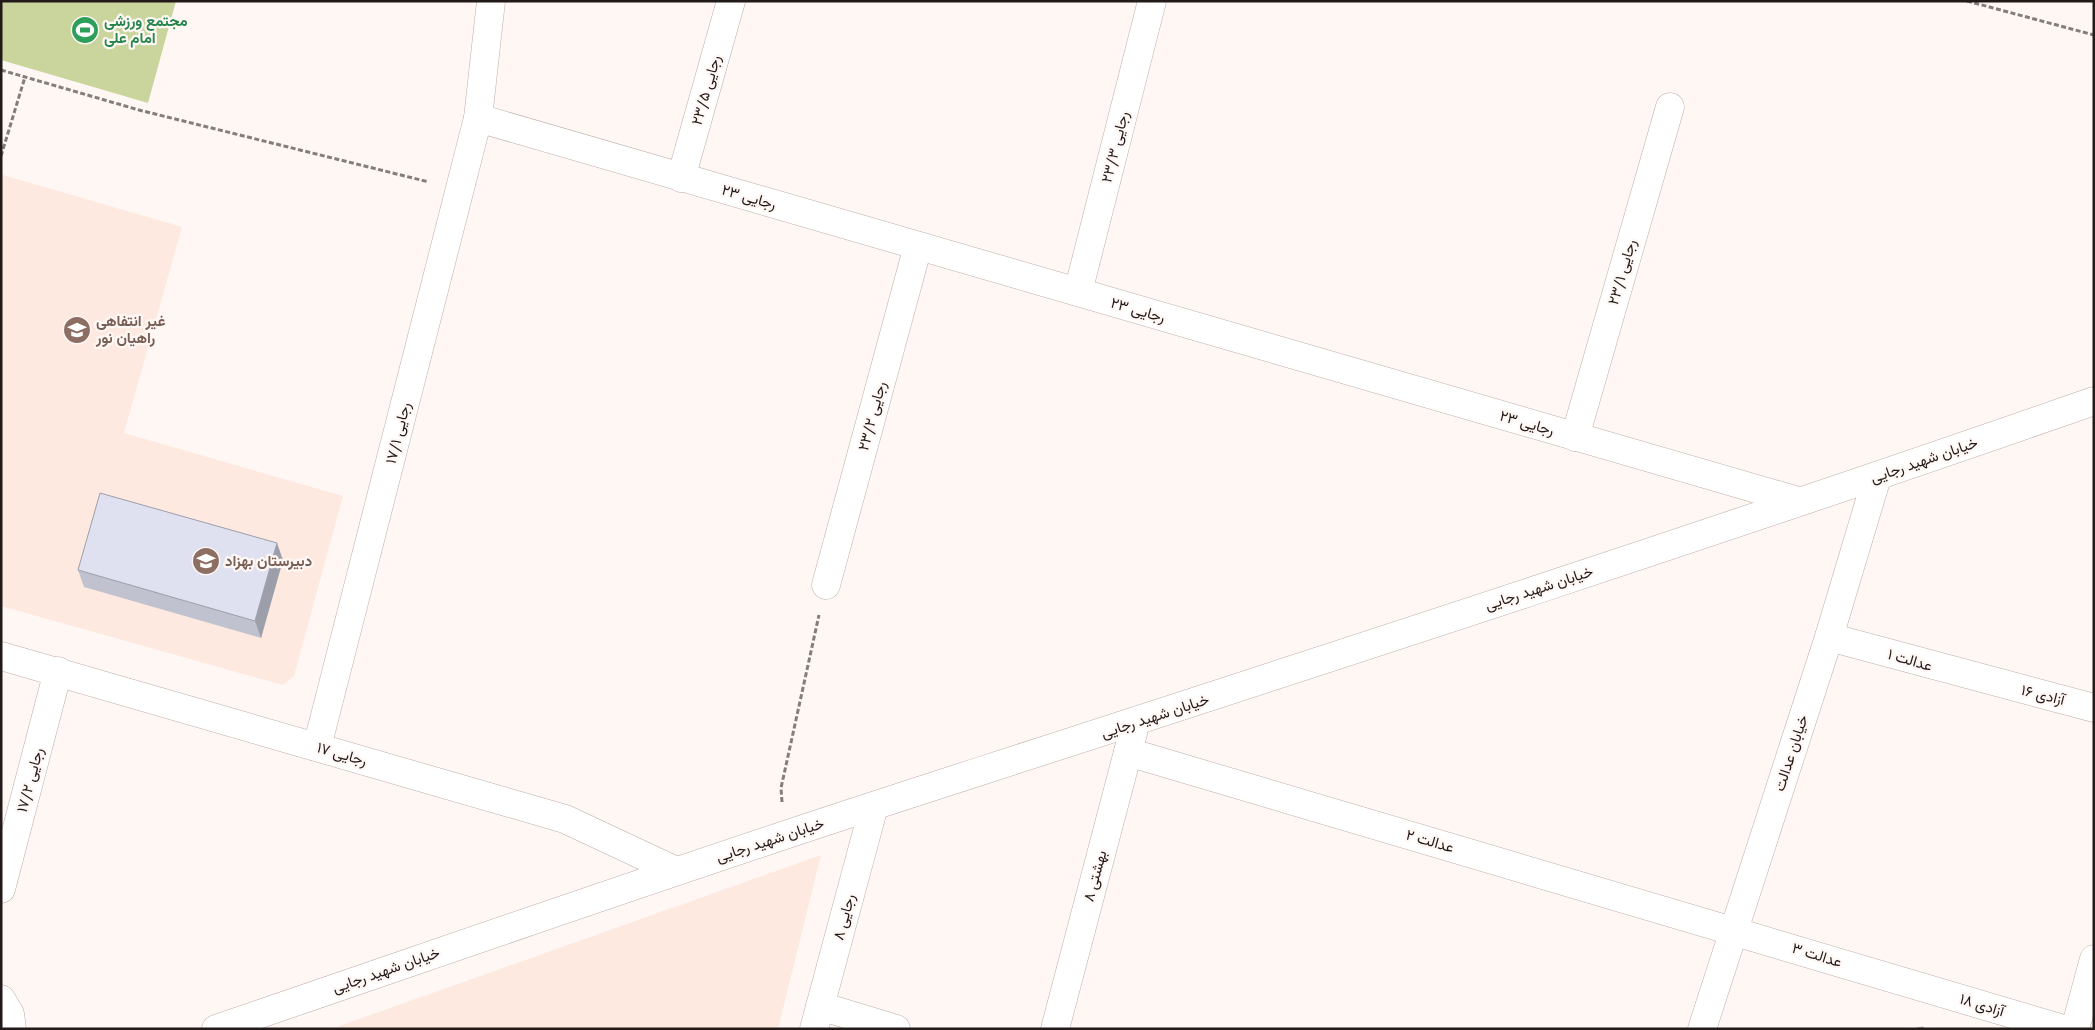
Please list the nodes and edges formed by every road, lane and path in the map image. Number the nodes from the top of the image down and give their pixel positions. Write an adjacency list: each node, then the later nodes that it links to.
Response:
1 (491, 1): 9 (street, رجایی ۱۷/۱)
2 (731, 1): 11 (street, رجایی ۲۳/۵)
3 (1152, 1): 14 (street, رجایی ۲۳/۳)
4 (1967, 1): 5 (path)
5 (2094, 36)
6 (1, 70): 7 (path)
7 (25, 77): 10 (path); 12 (path)
8 (1670, 107): 16 (street, رجایی ۲۳/۱)
9 (478, 118): 11 (street, رجایی ۲۳); 12 (street, رجایی ۱۷/۱)
10 (1, 156)
11 (681, 178): 13 (street, رجایی ۲۳)
12 (460, 190): 26 (street, رجایی ۱۷/۱)
13 (918, 246): 14 (street, رجایی ۲۳); 19 (street, رجایی ۲۳/۲)
14 (1078, 292): 16 (street, رجایی ۲۳)
15 (2094, 401): 17 (street, خیابان شهید رجایی)
16 (1575, 437): 18 (street, رجایی ۲۳)
17 (1877, 477): 18 (street, خیابان شهید رجایی); 20 (street, خیابان عدالت)
18 (1798, 501): 25 (street, خیابان شهید رجایی)
19 (826, 585): 29 (path)
20 (1829, 637): 23 (street, عدالت ۱); 32 (street, خیابان عدالت)
21 (1, 656): 22 (street, رجایی ۱۷)
22 (58, 671): 26 (street, رجایی ۱۷); 31 (street, رجایی ۱۷/۲)
23 (1991, 682): 24 (street, آزادی ۱۶)
24 (2094, 708)
25 (1136, 722): 27 (street, بهشتی ۸); 28 (street, خیابان شهید رجایی)
26 (317, 746): 30 (street, رجایی ۱۷)
27 (1128, 752): 32 (street, عدالت ۲); 40 (street, بهشتی ۸)
28 (874, 806): 29 (street, خیابان شهید رجایی); 36 (street, رجایی ۸)
29 (785, 835): 30 (street, خیابان شهید رجایی)
30 (676, 871): 37 (street, خیابان شهید رجایی)
31 (1, 889)
32 (1733, 930): 34 (street, عدالت ۳); 41 (street, خیابان عدالت)
33 (2094, 959): 43 (street)
34 (1901, 981): 42 (street, آزادی ۱۸)
35 (1, 999): 38 (street)
36 (817, 1018): 39 (street)
37 (230, 1026)
38 (12, 1029)
39 (896, 1029)
40 (1055, 1029)
41 (1702, 1029)
42 (2063, 1029)
43 (2075, 1029)

